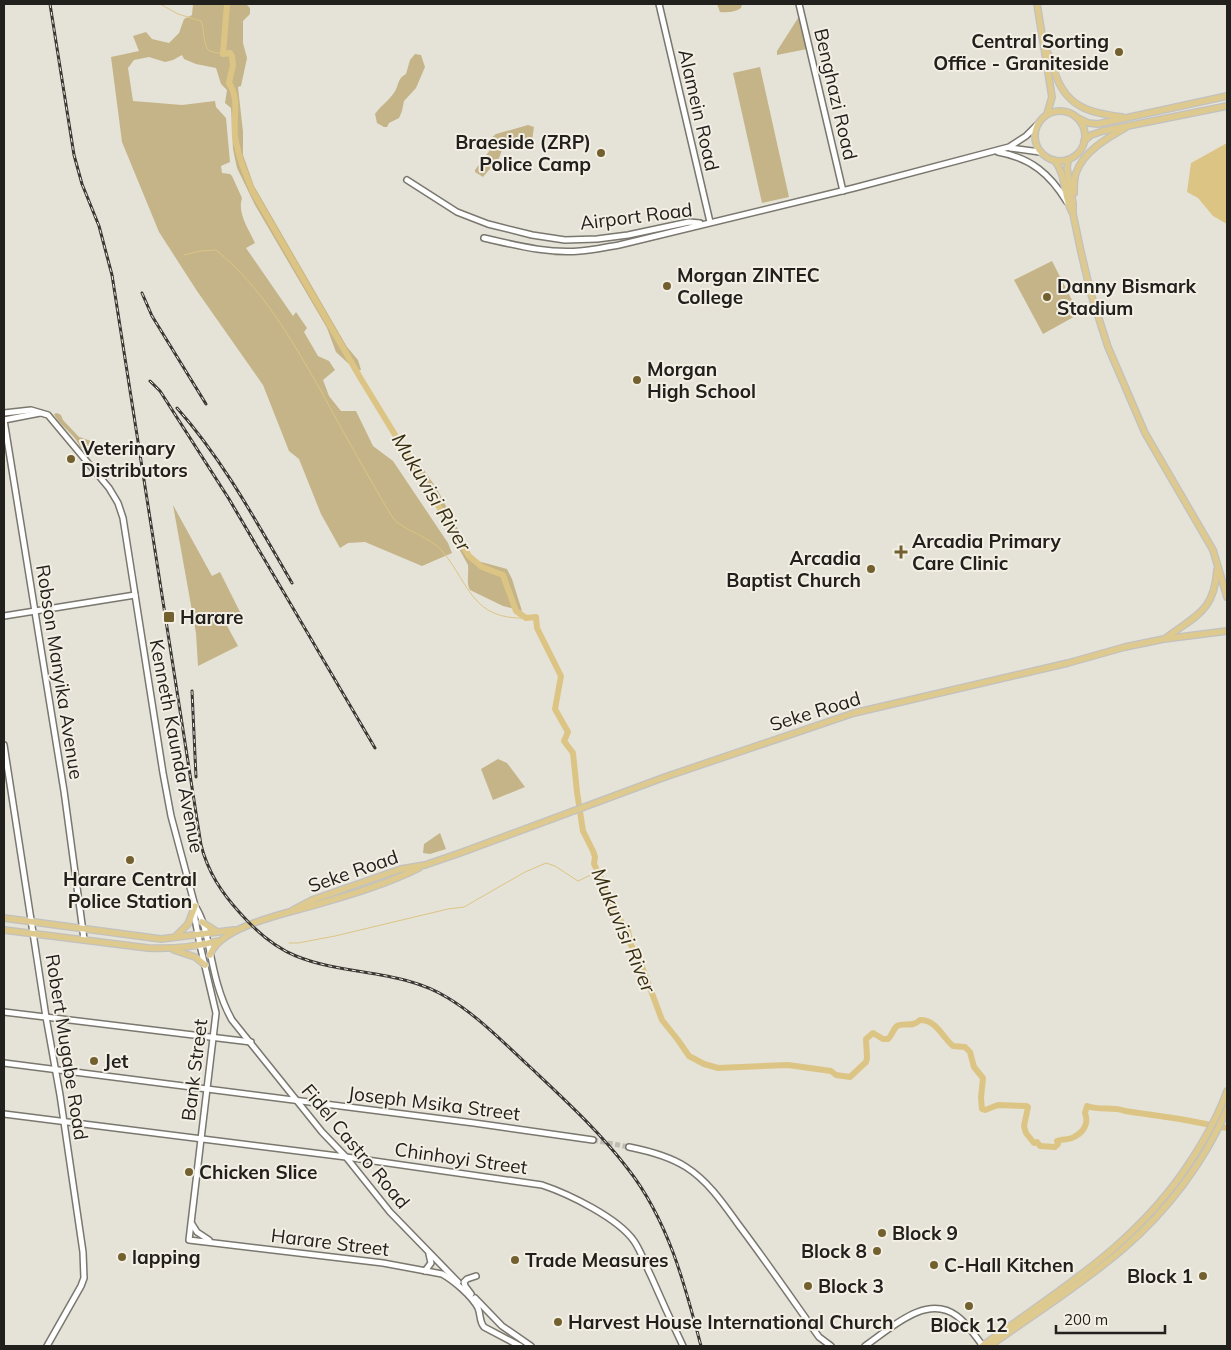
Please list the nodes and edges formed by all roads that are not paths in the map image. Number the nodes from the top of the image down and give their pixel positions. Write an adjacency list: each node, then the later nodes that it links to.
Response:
1 (659, 4): 23 (street, Alamein Road)
2 (799, 4): 21 (street, Benghazi Road)
3 (1036, 4): 4 (main road)
4 (1044, 47): 6 (main road); 11 (main road)
5 (1227, 96): 11 (main road)
6 (1052, 97): 8 (main road); 9 (main road)
7 (1227, 106): 12 (main road)
8 (1062, 110): 9 (main road); 10 (main road)
9 (1047, 114): 13 (main road)
10 (1078, 118): 11 (main road); 14 (main road)
11 (1126, 118)
12 (1132, 124): 14 (main road); 22 (main road)
13 (1037, 125): 15 (street); 17 (main road)
14 (1084, 141): 19 (main road)
15 (1009, 148): 16 (street); 17 (street)
16 (995, 151): 21 (street); 22 (street)
17 (1040, 152): 18 (main road)
18 (1054, 160): 19 (main road); 22 (main road)
19 (1068, 160): 22 (main road)
20 (407, 180): 23 (street, Airport Road)
21 (843, 191): 23 (street)
22 (1071, 204): 28 (main road)
23 (710, 222): 24 (street, Airport Road)
24 (484, 238)
25 (4, 412): 26 (street)
26 (40, 413): 27 (street); 29 (street, Kenneth Kaunda Avenue)
27 (4, 420): 31 (street, Robson Manyika Avenue)
28 (1218, 565): 30 (main road); 34 (main road)
29 (135, 595): 31 (street); 36 (street, Kenneth Kaunda Avenue)
30 (1227, 597)
31 (35, 611): 32 (street); 41 (street, Robson Manyika Avenue)
32 (4, 616)
33 (1227, 631): 34 (main road, Seke Road)
34 (1164, 639): 42 (main road, Seke Road)
35 (4, 745): 39 (street, Robert Mugabe Road)
36 (195, 906): 38 (street, Fidel Castro Road); 46 (street, Bank Street); 47 (main road)
37 (4, 918): 39 (main road)
38 (202, 922): 43 (main road); 44 (street, Fidel Castro Road)
39 (32, 923): 41 (main road); 45 (street, Robert Mugabe Road)
40 (4, 930): 45 (main road)
41 (84, 930): 47 (main road); 48 (street, Robson Manyika Avenue)
42 (236, 930): 43 (main road); 49 (main road)
43 (216, 931): 44 (main road)
44 (206, 933): 46 (main road); 50 (street, Fidel Castro Road)
45 (34, 934): 48 (main road); 56 (street, Robert Mugabe Road)
46 (198, 934): 47 (main road); 51 (street, Bank Street)
47 (174, 938)
48 (84, 939): 52 (main road)
49 (220, 941): 50 (main road); 53 (main road)
50 (208, 944): 51 (main road); 53 (street, Fidel Castro Road)
51 (200, 946): 52 (main road); 54 (street, Bank Street)
52 (170, 949): 54 (main road)
53 (210, 955): 58 (street, Fidel Castro Road)
54 (205, 965): 57 (street, Bank Street)
55 (4, 1012): 56 (street)
56 (46, 1017): 57 (street); 60 (street, Robert Mugabe Road)
57 (214, 1038): 58 (street); 61 (street, Bank Street)
58 (251, 1042): 63 (street, Fidel Castro Road)
59 (4, 1063): 60 (street, Joseph Msika Street)
60 (56, 1069): 61 (street, Joseph Msika Street); 66 (street, Robert Mugabe Road)
61 (208, 1089): 63 (street, Joseph Msika Street); 68 (street, Bank Street)
62 (1227, 1091): 67 (main road)
63 (296, 1100): 69 (street, Joseph Msika Street); 71 (street, Fidel Castro Road)
64 (1227, 1110): 67 (main road)
65 (4, 1114): 66 (street, Chinhoyi Street)
66 (64, 1122): 68 (street, Chinhoyi Street); 84 (street, Robert Mugabe Road)
67 (1213, 1132): 72 (main road)
68 (201, 1139): 71 (street, Chinhoyi Street); 73 (street, Bank Street)
69 (593, 1140)
70 (628, 1147): 88 (street)
71 (346, 1157): 75 (street, Fidel Castro Road); 87 (street, Chinhoyi Street)
72 (1151, 1217): 83 (main road); 90 (main road)
73 (192, 1224): 74 (street); 74 (street, Bank Street)
74 (214, 1243): 76 (street, Harare Street)
75 (429, 1253): 76 (street); 78 (street, Fidel Castro Road)
76 (425, 1271): 80 (street, Harare Street)
77 (476, 1276): 78 (street)
78 (471, 1294): 79 (street, Fidel Castro Road)
79 (489, 1313): 80 (street); 81 (street, Fidel Castro Road)
80 (480, 1317): 82 (street)
81 (495, 1320): 82 (street); 86 (street, Fidel Castro Road)
82 (488, 1329): 85 (street)
83 (1007, 1334): 91 (main road); 92 (main road)
84 (47, 1346)
85 (520, 1346)
86 (531, 1346)
87 (683, 1346)
88 (831, 1346)
89 (865, 1346): 90 (street)
90 (982, 1346)
91 (990, 1346)
92 (1000, 1346)

